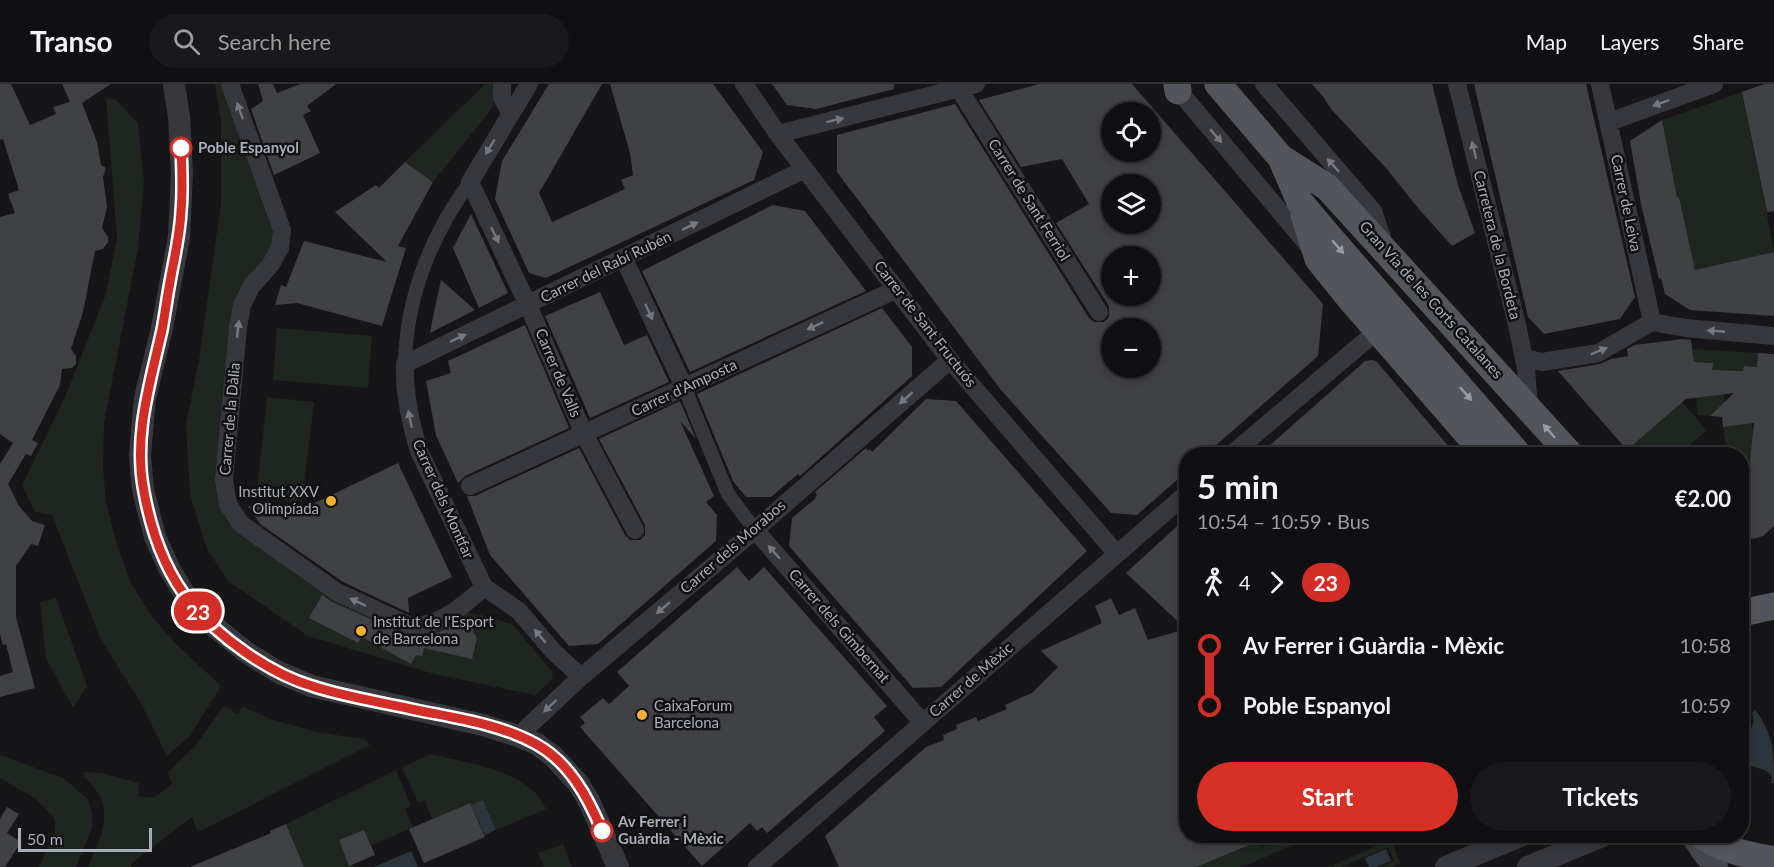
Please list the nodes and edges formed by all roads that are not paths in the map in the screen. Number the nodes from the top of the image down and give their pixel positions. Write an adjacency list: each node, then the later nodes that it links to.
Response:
1 (174, 84): 47 (street)
2 (230, 84): 44 (street, Carrer de la Dàlia, one-way to 2)
3 (502, 84): 13 (street)
4 (529, 84): 13 (street)
5 (744, 84): 15 (street, Carrer de Sant Fructuós)
6 (1218, 84): 16 (main road, Gran Via de les Corts Catalanes)
7 (1264, 84): 20 (street, one-way to 7)
8 (1457, 84): 29 (street, Carretera de la Bordeta, one-way to 8)
9 (1600, 84): 14 (street, Carrer de Leiva)
10 (1714, 84): 14 (street, one-way to 14)
11 (967, 86): 15 (street, one-way to 11); 25 (street, Carrer de Sant Ferriol)
12 (1176, 86): 22 (street, one-way to 22)
13 (511, 113): 18 (street, one-way to 18)
14 (1609, 122): 26 (street, Carrer de Leiva)
15 (778, 134): 17 (street, Carrer de Sant Fructuós)
16 (1281, 158): 19 (main road, Gran Via de les Corts Catalanes); 20 (main road, Gran Via de les Corts Catalanes)
17 (805, 169): 21 (street, Carrer del Rabí Rubén, one-way to 17); 23 (street, Carrer de Sant Fructuós)
18 (470, 182): 24 (street, Carrer de Valls, one-way to 24); 31 (street, Carrer dels Montfar)
19 (1300, 202): 22 (main road); 37 (main road, Gran Via de les Corts Catalanes, one-way to 37)
20 (1385, 249): 33 (main road, Gran Via de les Corts Catalanes)
21 (624, 259): 24 (street, Carrer del Rabí Rubén); 32 (street, one-way to 32)
22 (1318, 259): 27 (main road)
23 (897, 289): 30 (street, Carrer de Sant Fructuós); 32 (street, Carrer d'Amposta, one-way to 32)
24 (528, 305): 31 (street, Carrer del Rabí Rubén, one-way to 24); 34 (street, Carrer de Valls)
25 (1099, 312)
26 (1652, 322): 28 (street, one-way to 26); 29 (street, one-way to 26)
27 (1377, 330): 35 (street); 36 (main road)
28 (1774, 336)
29 (1524, 358): 33 (street, Carretera de la Bordeta)
30 (950, 360): 42 (street, Carrer dels Morabos, one-way to 42); 43 (street, Carrer de Sant Fructuós)
31 (405, 364): 44 (street, Carrer dels Montfar, one-way to 31)
32 (684, 387): 34 (street, Carrer d'Amposta); 42 (street)
33 (1528, 408): 38 (main road, Gran Via de les Corts Catalanes, one-way to 33)
34 (584, 434): 39 (street, Carrer d'Amposta); 41 (street, Carrer de Valls)
35 (1241, 447)
36 (1479, 447)
37 (1512, 447)
38 (1563, 447)
39 (470, 486)
40 (1179, 500): 43 (street, Carrer de Mèxic)
41 (634, 530)
42 (754, 530): 45 (street, Carrer dels Morabos, one-way to 45); 46 (street, Carrer dels Gimbernat, one-way to 42)
43 (1117, 554): 46 (street, Carrer de Mèxic)
44 (484, 587): 45 (street, one-way to 44)
45 (581, 677): 47 (street, Carrer dels Morabos, one-way to 47)
46 (922, 723): 54 (street, Carrer de Mèxic)
47 (518, 736): 53 (street)
48 (1503, 843): 55 (street)
49 (1585, 843): 56 (street)
50 (1698, 843): 57 (main road)
51 (1714, 843): 52 (main road)
52 (1774, 860)
53 (618, 867)
54 (757, 867)
55 (1446, 867)
56 (1528, 867)
57 (1716, 867)

